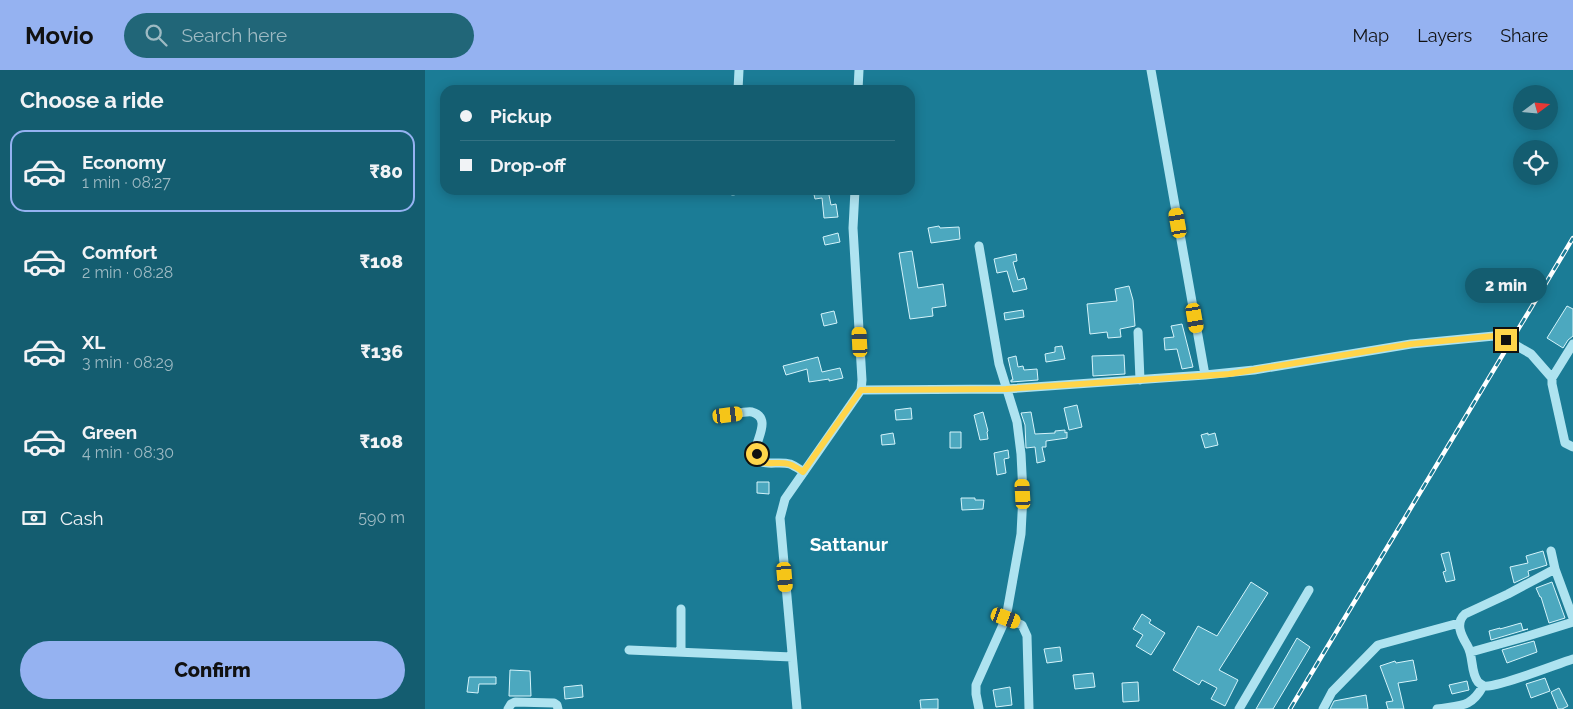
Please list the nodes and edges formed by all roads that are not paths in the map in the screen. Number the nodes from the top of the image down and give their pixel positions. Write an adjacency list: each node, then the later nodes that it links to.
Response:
1 (739, 70): 4 (street)
2 (859, 70): 5 (street)
3 (1151, 70): 12 (street)
4 (738, 85)
5 (858, 85)
6 (855, 195): 16 (street)
7 (979, 246): 15 (street)
8 (1138, 332): 14 (street)
9 (1506, 340): 12 (street)
10 (1573, 344): 13 (street)
11 (1517, 346): 13 (street)
12 (1205, 375): 14 (street)
13 (1552, 378): 18 (street)
14 (1140, 380): 15 (street)
15 (1006, 389): 16 (street); 24 (street)
16 (861, 390): 19 (street)
17 (728, 415): 19 (street)
18 (1573, 447)
19 (803, 472): 31 (street)
20 (1551, 551): 21 (street)
21 (1555, 569): 25 (street); 27 (street)
22 (1309, 590): 39 (street)
23 (681, 609): 29 (street)
24 (1006, 618): 37 (street); 38 (street)
25 (1573, 618)
26 (1573, 622): 30 (street)
27 (1459, 623): 30 (street); 40 (street)
28 (629, 650): 29 (street)
29 (681, 652): 31 (street)
30 (1471, 652): 33 (street)
31 (792, 657): 36 (street)
32 (1573, 658): 33 (street)
33 (1483, 686): 41 (street)
34 (508, 709): 35 (street)
35 (558, 709)
36 (797, 709)
37 (979, 709)
38 (1029, 709)
39 (1239, 709)
40 (1323, 709)
41 (1437, 709)

